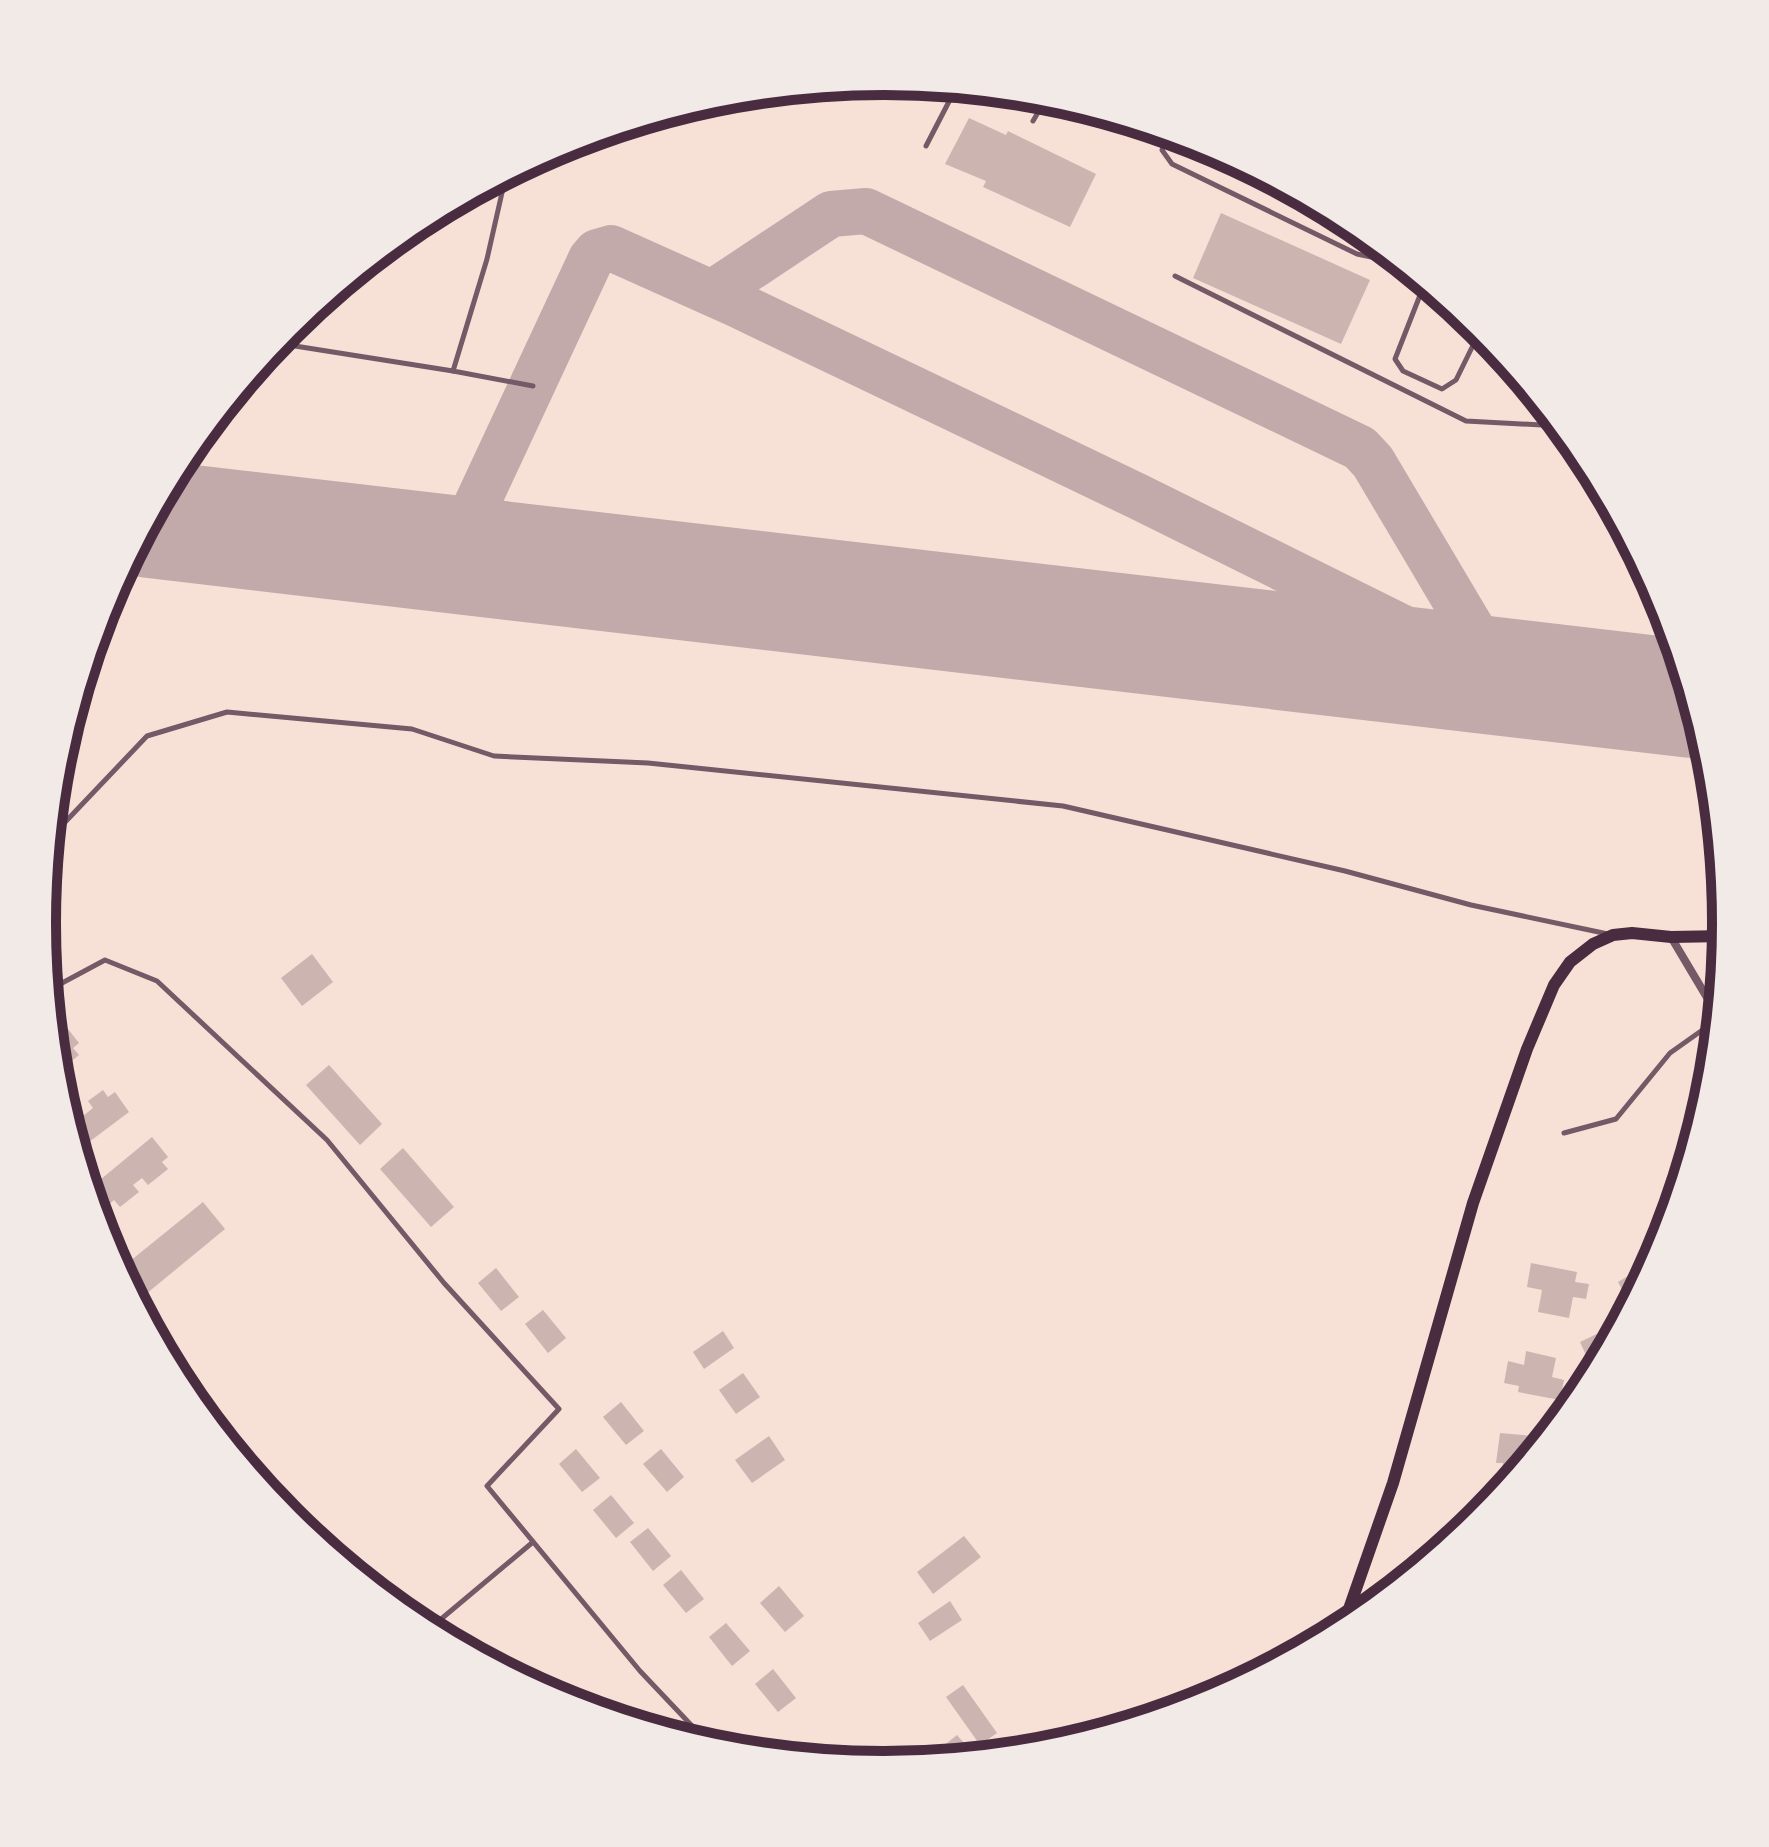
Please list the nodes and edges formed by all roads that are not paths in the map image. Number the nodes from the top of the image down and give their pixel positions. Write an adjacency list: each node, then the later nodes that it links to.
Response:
1 (951, 98): 5 (lane)
2 (1039, 110): 3 (lane)
3 (1033, 121)
4 (1165, 144): 7 (lane)
5 (926, 146)
6 (503, 188): 12 (lane)
7 (1377, 258)
8 (1175, 276): 14 (lane)
9 (1421, 293): 10 (lane)
10 (1474, 343)
11 (292, 346): 12 (lane)
12 (453, 371): 13 (lane)
13 (533, 386)
14 (1546, 425)
15 (62, 825): 16 (lane)
16 (1613, 935): 18 (main road); 24 (main road)
17 (1713, 936): 18 (main road)
18 (1671, 937): 20 (street)
19 (59, 985): 23 (lane)
20 (1709, 1001)
21 (1707, 1026): 22 (lane)
22 (1564, 1133)
23 (533, 1542): 25 (lane); 26 (lane)
24 (1349, 1609)
25 (439, 1621)
26 (696, 1730)

